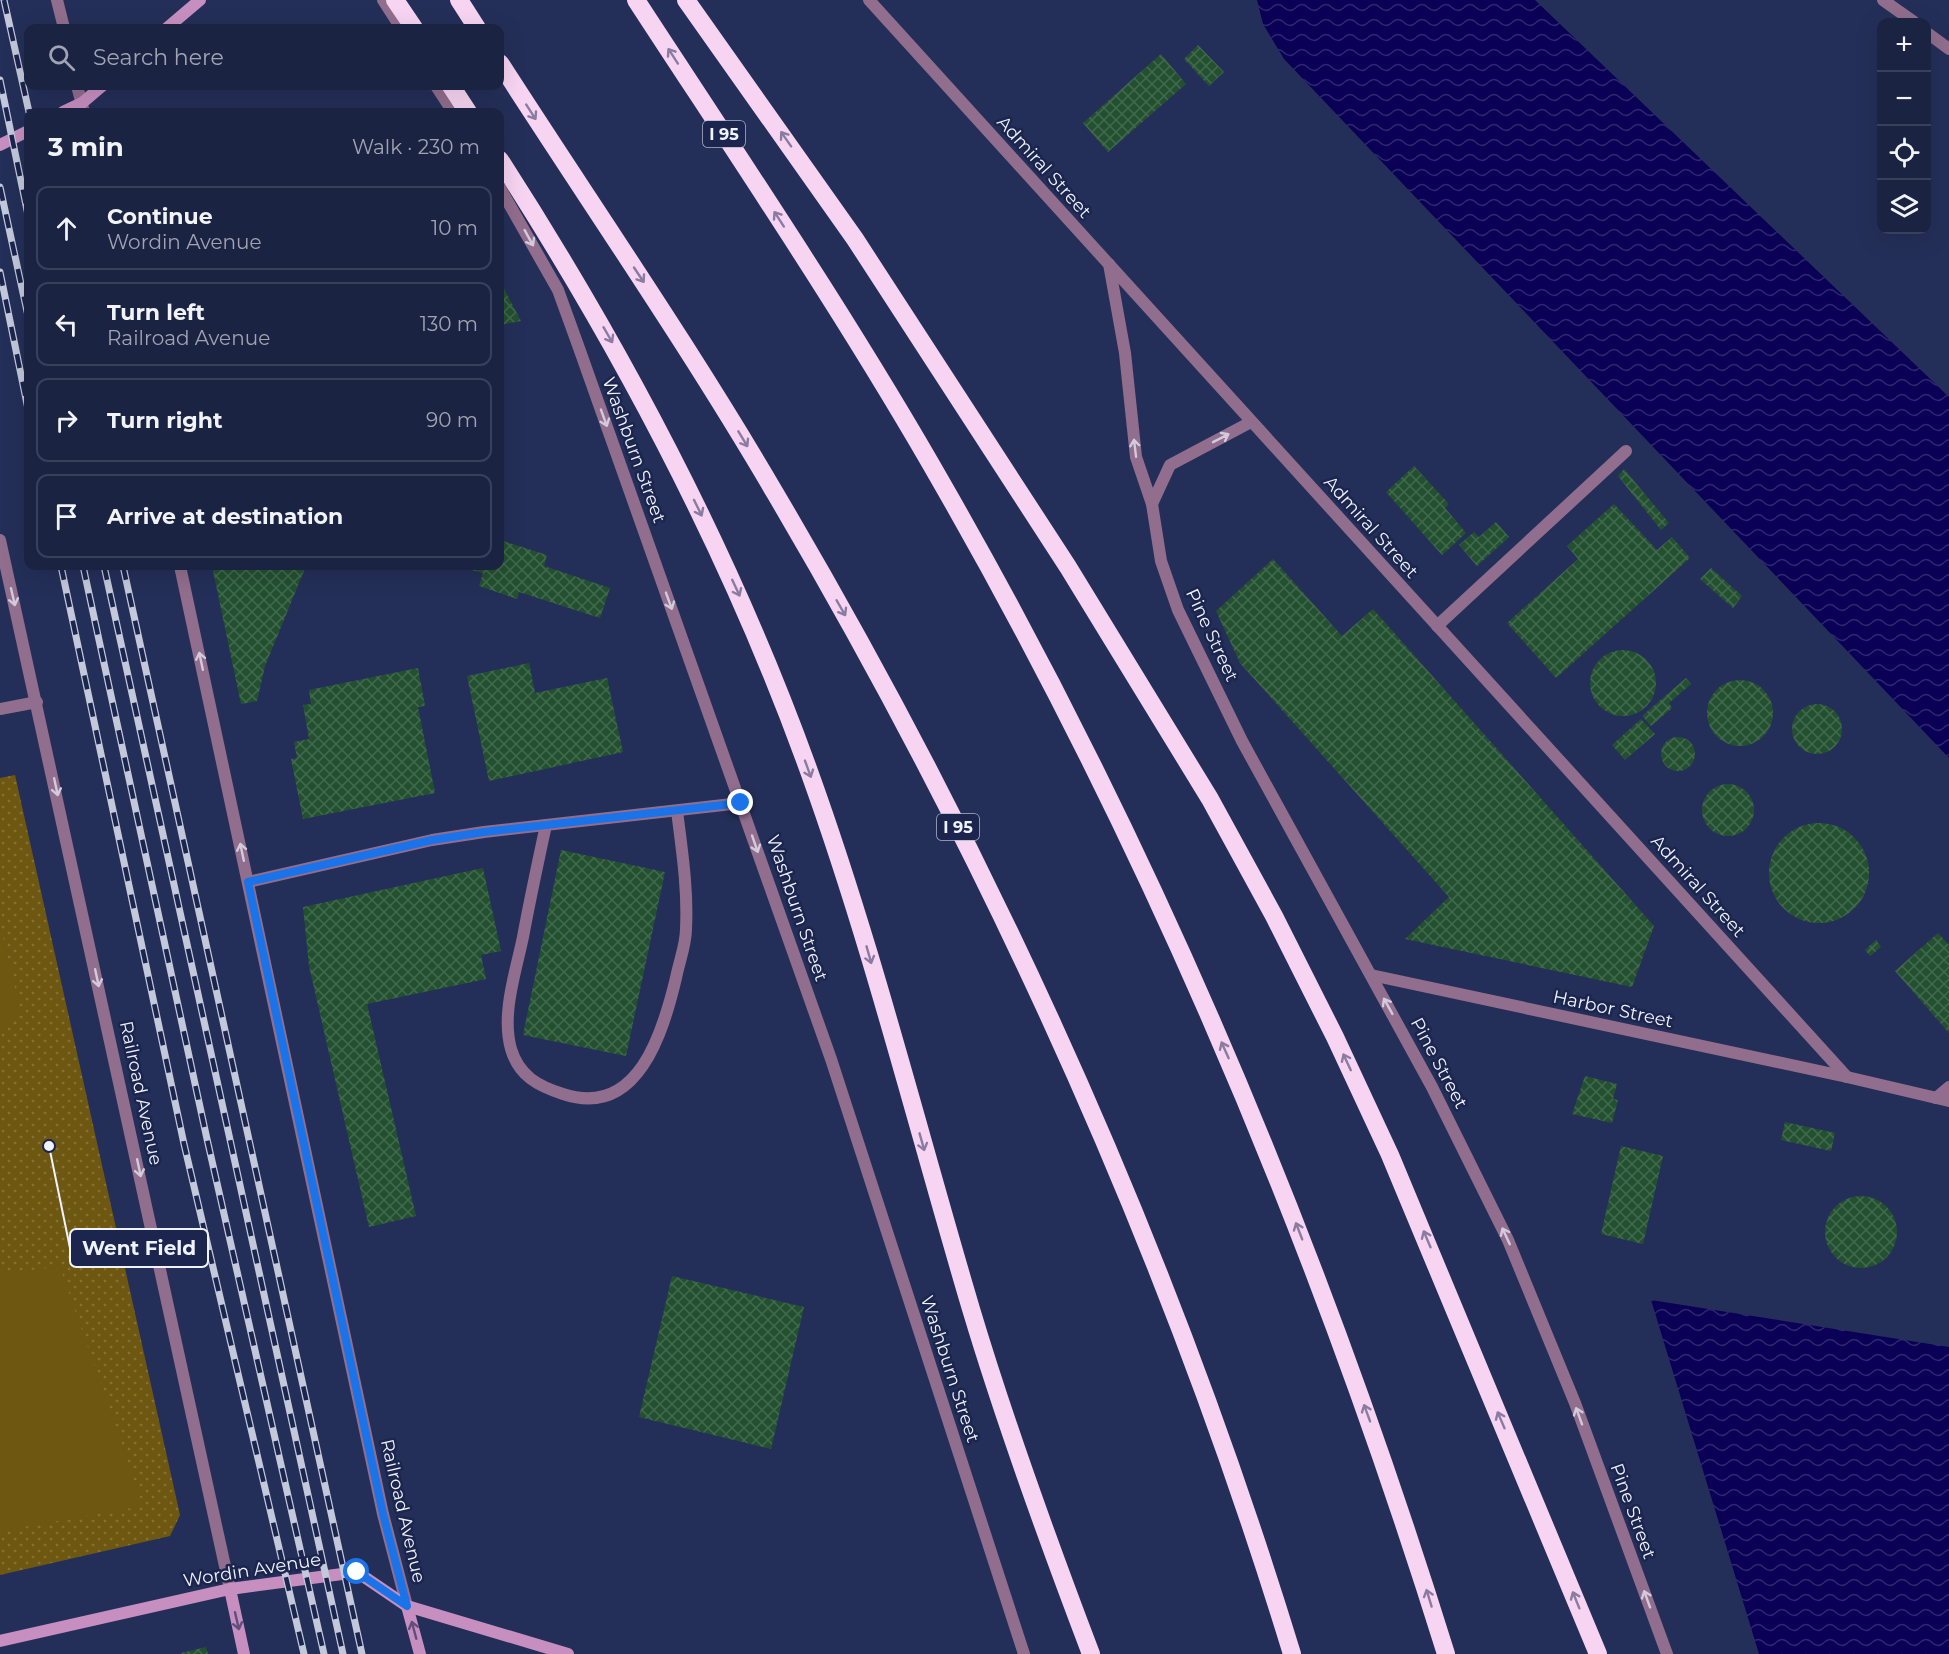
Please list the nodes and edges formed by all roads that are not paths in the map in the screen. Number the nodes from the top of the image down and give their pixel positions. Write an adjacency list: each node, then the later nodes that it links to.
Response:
1 (57, 0): 11 (street)
2 (200, 0): 12 (street)
3 (383, 0): 13 (street)
4 (395, 0): 14 (highway)
5 (459, 0): 15 (highway)
6 (636, 0): 57 (highway, I 95, one-way to 6)
7 (686, 0): 58 (highway, one-way to 7)
8 (869, 0): 30 (street, Admiral Street)
9 (1883, 0): 10 (street)
10 (1908, 18)
11 (63, 24)
12 (172, 24)
13 (398, 24)
14 (411, 24)
15 (474, 24)
16 (1931, 36): 17 (street)
17 (1949, 49)
18 (504, 69): 56 (highway, I 95, one-way to 56)
19 (78, 90): 23 (street)
20 (99, 90): 23 (street)
21 (439, 90): 24 (street)
22 (454, 90): 25 (highway)
23 (83, 108)
24 (450, 108)
25 (465, 108)
26 (24, 133): 27 (street)
27 (0, 146)
28 (504, 166): 55 (highway, one-way to 55)
29 (504, 195): 39 (street, Washburn Street, one-way to 39)
30 (1109, 264): 31 (street, Admiral Street); 33 (street, Pine Street, one-way to 30)
31 (1251, 422): 33 (street, one-way to 31); 36 (street, Admiral Street)
32 (1626, 451): 36 (street)
33 (1152, 504): 43 (street, Pine Street)
34 (0, 540): 37 (street, Railroad Avenue, one-way to 37)
35 (181, 570): 42 (street, Railroad Avenue, one-way to 35)
36 (1437, 626): 44 (street, Admiral Street)
37 (37, 702): 38 (street); 48 (street, Railroad Avenue, one-way to 48)
38 (0, 709)
39 (741, 803): 40 (street); 54 (street, Washburn Street, one-way to 54)
40 (677, 811): 41 (street); 41 (street)
41 (546, 825): 42 (street)
42 (248, 882): 49 (street, Railroad Avenue)
43 (1371, 975): 44 (street, Harbor Street); 59 (street, Pine Street, one-way to 43)
44 (1847, 1077): 46 (street, Harbor Street)
45 (1949, 1087): 46 (street)
46 (1936, 1098): 47 (street, Harbor Street)
47 (1949, 1101)
48 (230, 1589): 49 (street, Wordin Avenue); 50 (street, Wordin Avenue); 51 (street, Railroad Avenue, one-way to 51)
49 (407, 1606): 52 (street, Railroad Avenue, one-way to 49); 53 (street, Wordin Avenue)
50 (0, 1641)
51 (244, 1654)
52 (420, 1654)
53 (568, 1654)
54 (1024, 1654)
55 (1091, 1654)
56 (1292, 1654)
57 (1446, 1654)
58 (1598, 1654)
59 (1667, 1654)

